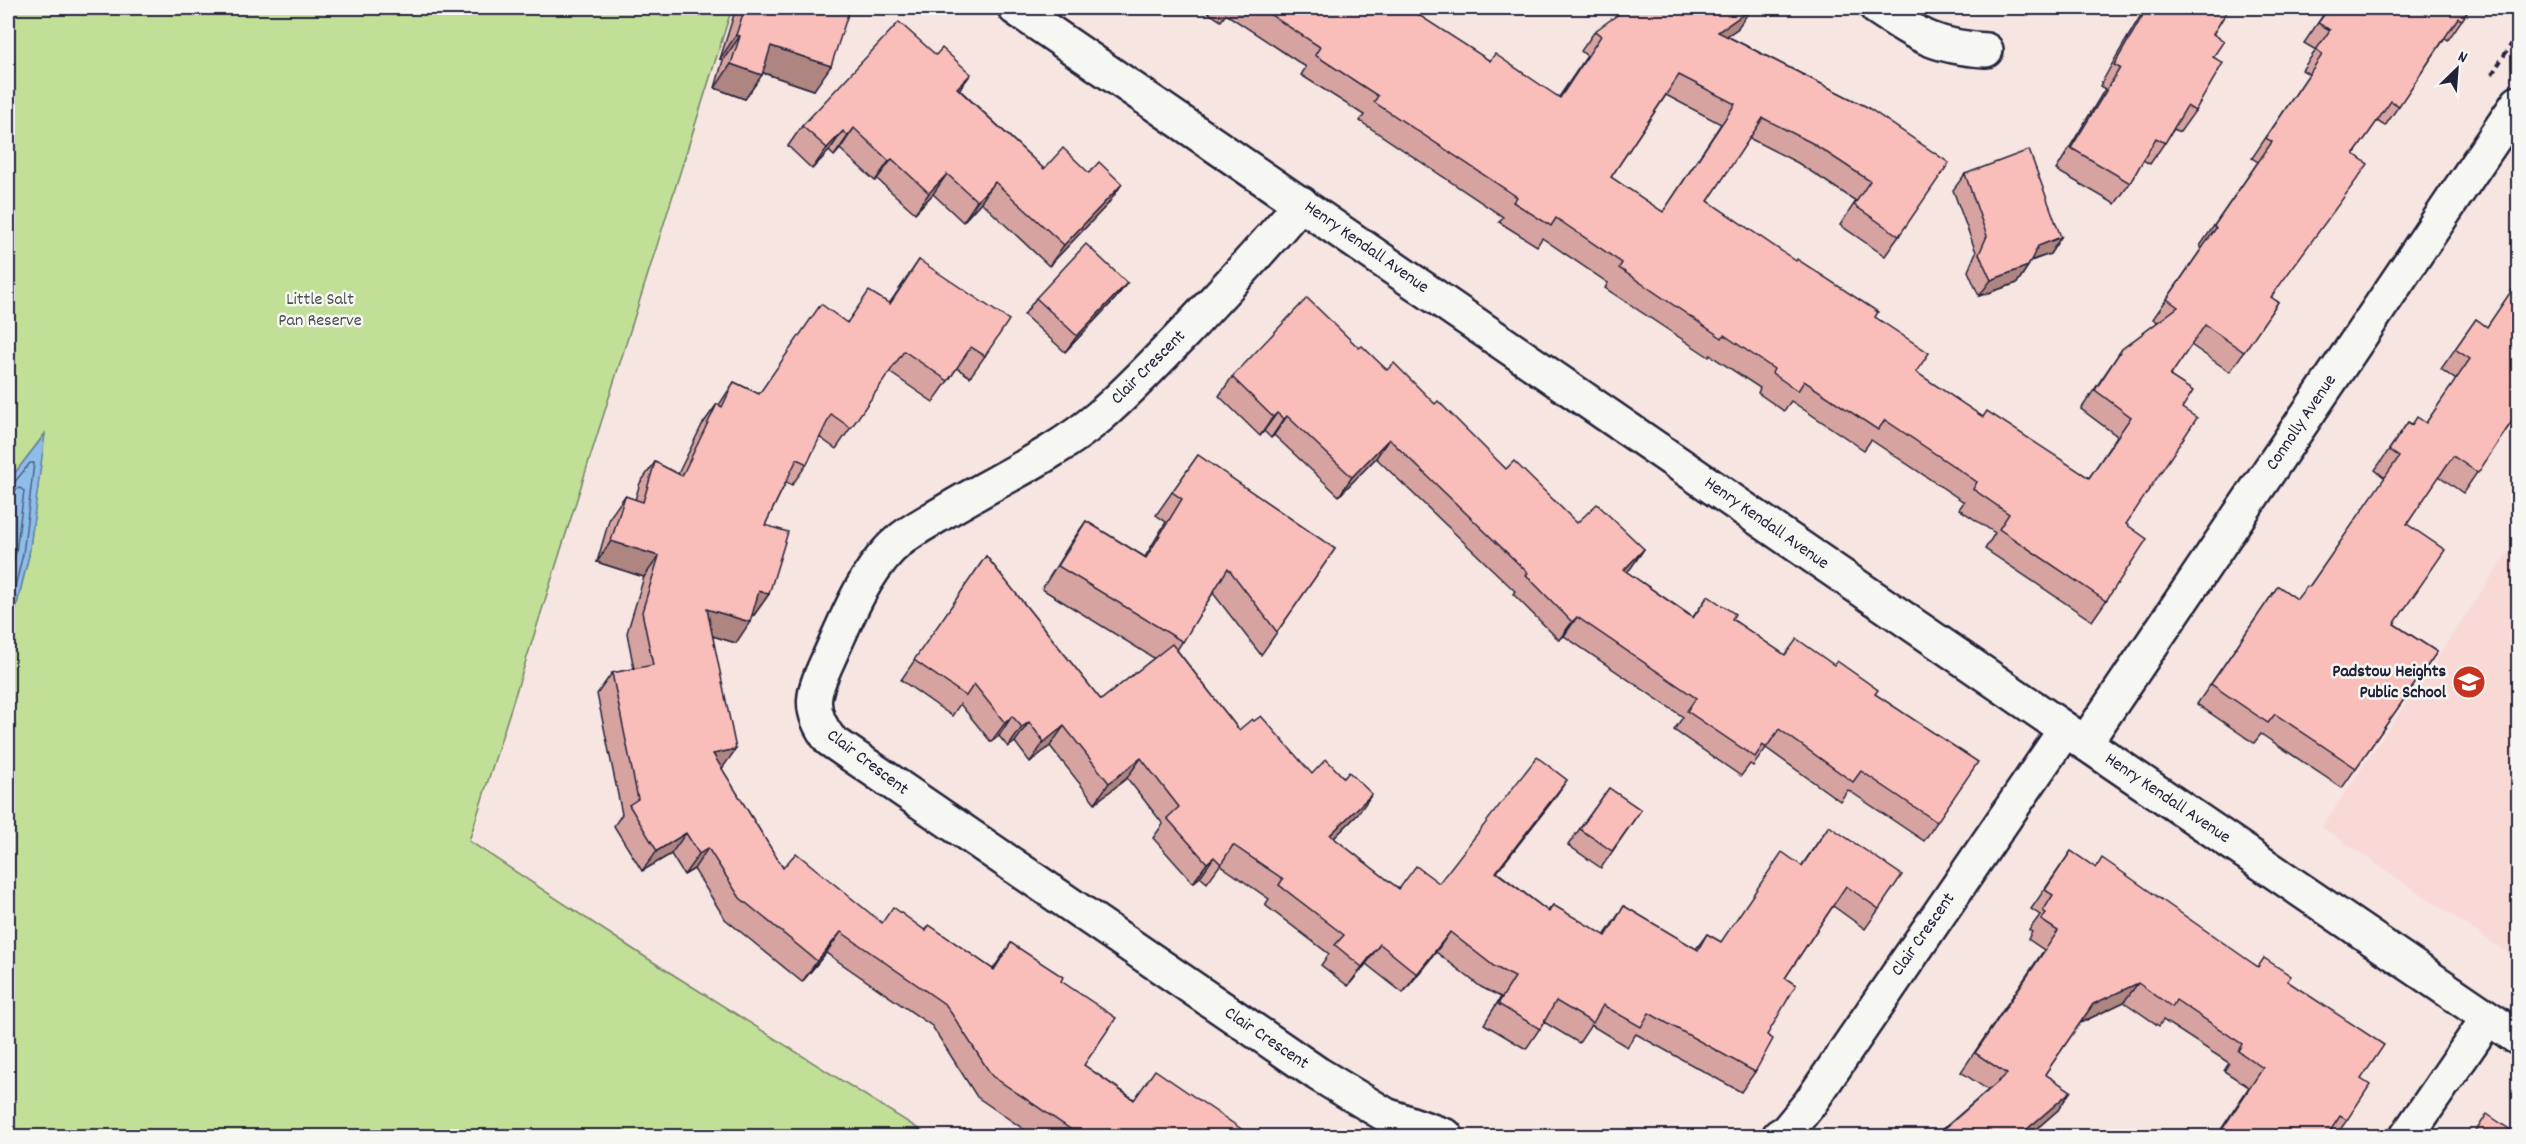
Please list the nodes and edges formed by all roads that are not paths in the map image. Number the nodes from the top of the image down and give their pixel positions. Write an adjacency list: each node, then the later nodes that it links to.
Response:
1 (1877, 8): 3 (street)
2 (1024, 10): 5 (street, Henry Kendall Avenue)
3 (1986, 50)
4 (2518, 103): 6 (street, Connolly Avenue)
5 (1300, 203): 6 (street, Henry Kendall Avenue); 9 (street, Clair Crescent)
6 (2075, 737): 7 (street, Henry Kendall Avenue); 10 (street, Clair Crescent)
7 (2488, 1017): 8 (street, Henry Kendall Avenue); 11 (street)
8 (2518, 1038)
9 (1446, 1137)
10 (1779, 1137)
11 (2407, 1137)

